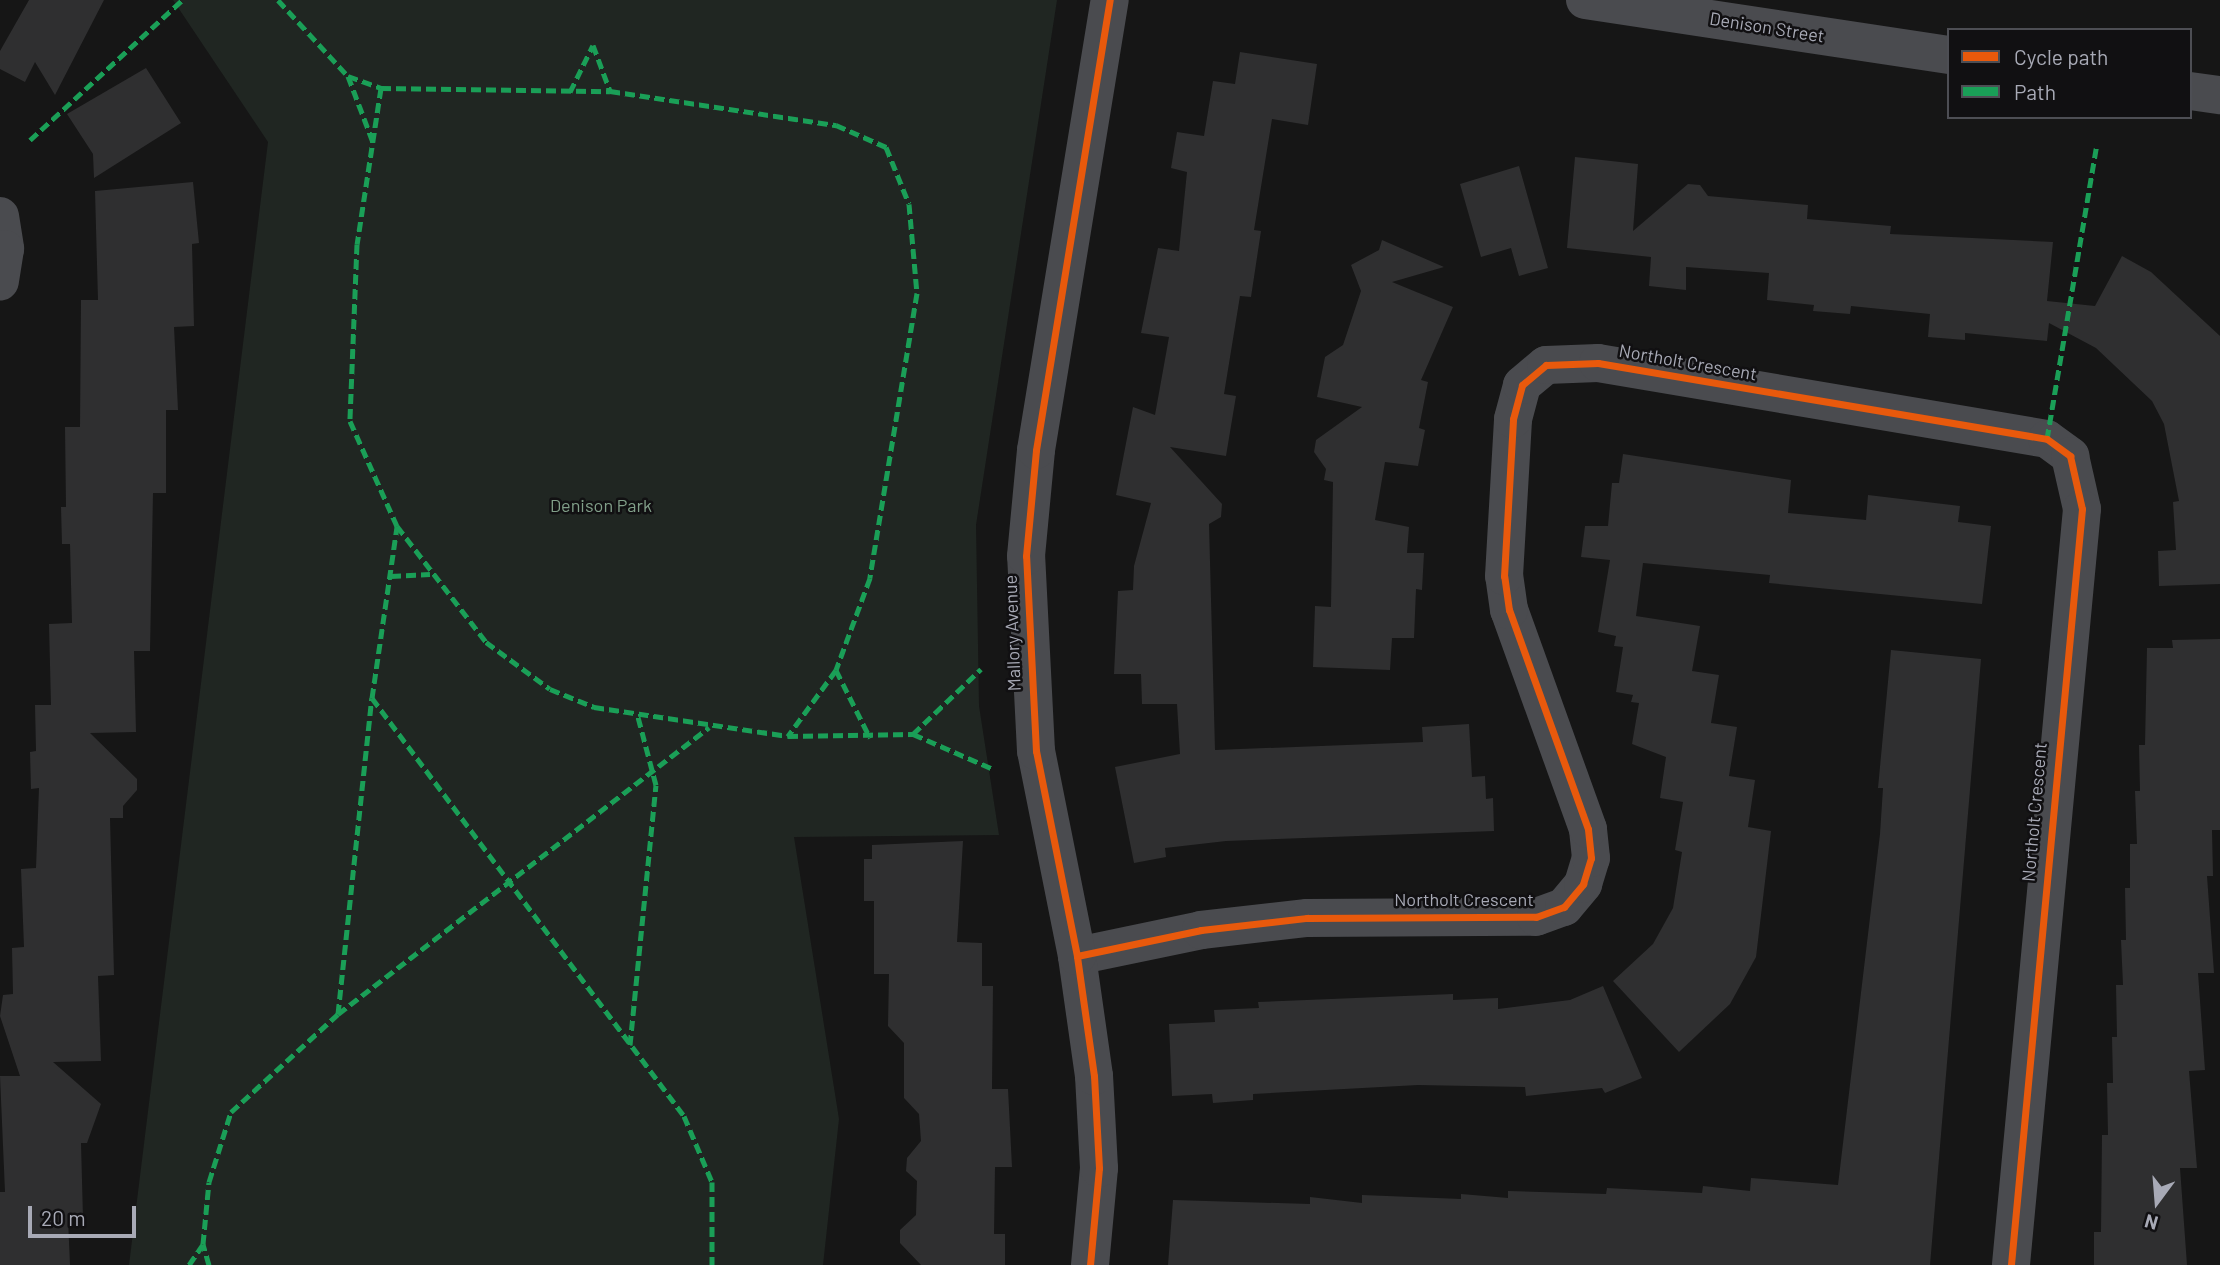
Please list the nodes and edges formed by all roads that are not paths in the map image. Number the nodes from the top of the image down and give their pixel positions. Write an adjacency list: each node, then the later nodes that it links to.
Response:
1 (1110, 0): 8 (street, Mallory Avenue)
2 (1585, 0): 3 (street, Denison Street)
3 (1947, 55)
4 (2192, 91): 5 (street)
5 (2220, 95)
6 (0, 216): 7 (street)
7 (0, 282)
8 (1077, 957): 9 (street, Mallory Avenue); 10 (street, Northolt Crescent)
9 (1090, 1265)
10 (2011, 1265)

